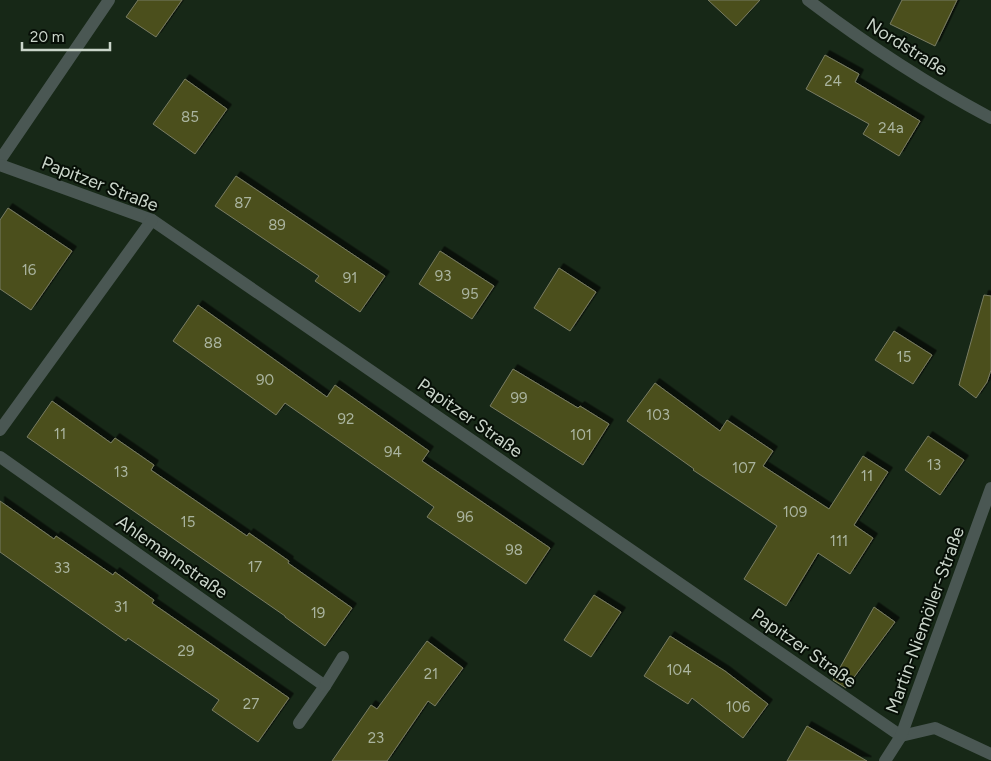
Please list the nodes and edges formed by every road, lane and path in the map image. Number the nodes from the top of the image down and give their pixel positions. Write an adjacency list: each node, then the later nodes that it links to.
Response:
1 (109, 0): 4 (street)
2 (808, 0): 3 (street, Nordstraße)
3 (991, 118)
4 (0, 160)
5 (0, 164): 6 (street, Papitzer Straße)
6 (152, 220): 7 (street); 13 (street, Papitzer Straße)
7 (0, 430)
8 (0, 457): 11 (street, Ahlemannstraße)
9 (991, 488): 13 (street, Martin-Niemöller-Straße)
10 (343, 657): 11 (street)
11 (325, 686): 12 (street)
12 (299, 723)
13 (901, 736): 14 (street); 15 (street, Martin-Niemöller-Straße)
14 (991, 754)
15 (885, 761)

